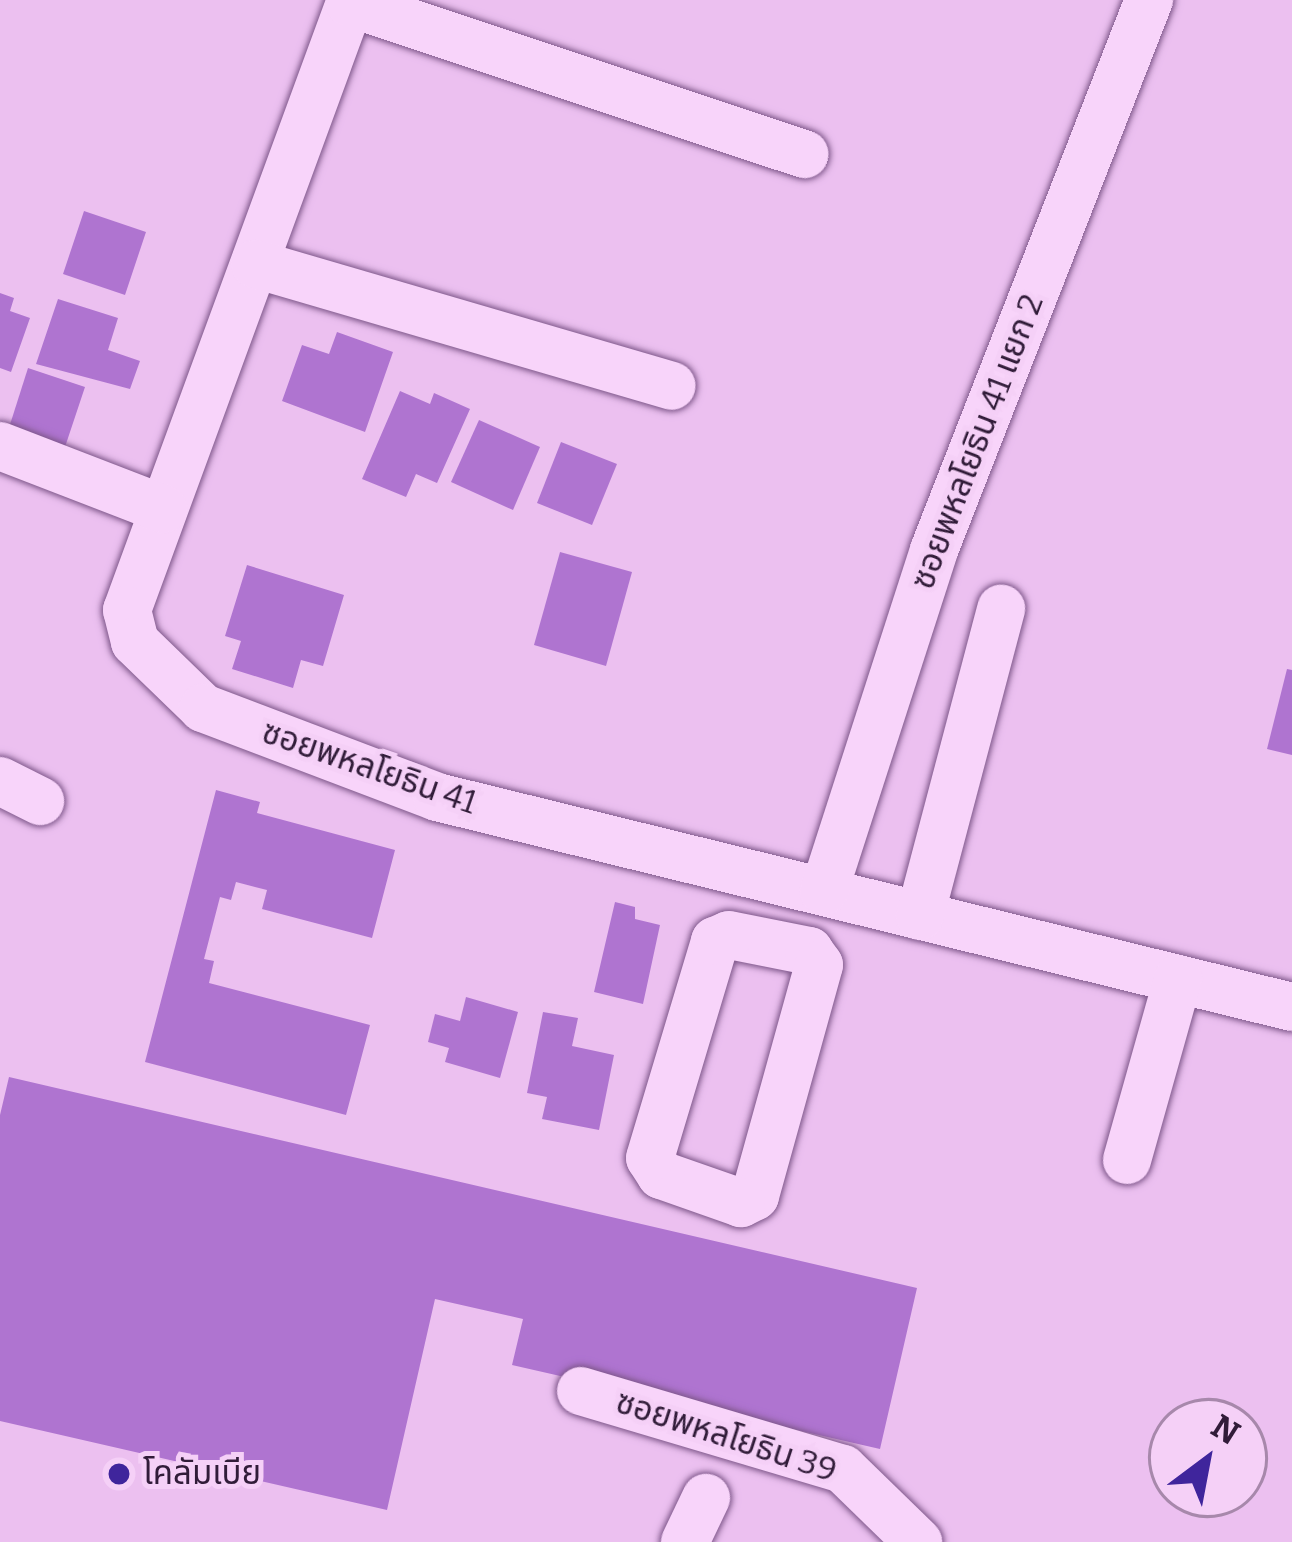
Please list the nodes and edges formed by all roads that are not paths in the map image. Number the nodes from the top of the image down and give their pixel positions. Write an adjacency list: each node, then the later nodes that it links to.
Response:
1 (1149, 0): 9 (street, ซอยพหลโยธิน 41 แยก 2)
2 (351, 1): 3 (street); 4 (street, ซอยพหลโยธิน 41)
3 (806, 154)
4 (255, 264): 5 (street); 7 (street, ซอยพหลโยธิน 41)
5 (672, 386)
6 (0, 446): 7 (street)
7 (163, 509): 9 (street, ซอยพหลโยธิน 41)
8 (1001, 609): 10 (street)
9 (810, 887): 10 (street, ซอยพหลโยธิน 41); 11 (street, ซอยพหลโยธิน 41 แยก 2)
10 (920, 916): 12 (street, ซอยพหลโยธิน 41)
11 (777, 942): 11 (street)
12 (1178, 979): 13 (street, ซอยพหลโยธิน 41); 14 (street)
13 (1292, 1007)
14 (1127, 1160)
15 (580, 1391): 18 (street, ซอยพหลโยธิน 39)
16 (706, 1498): 17 (street)
17 (686, 1542)
18 (918, 1542)

